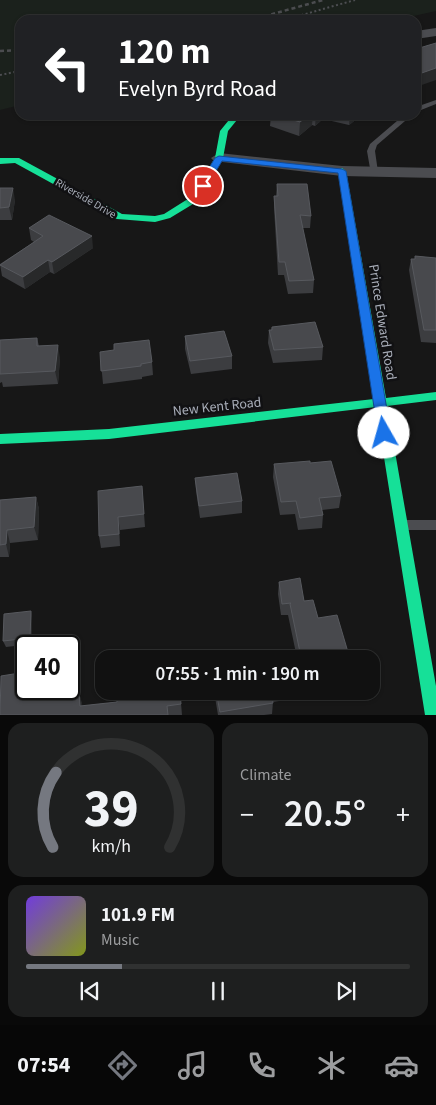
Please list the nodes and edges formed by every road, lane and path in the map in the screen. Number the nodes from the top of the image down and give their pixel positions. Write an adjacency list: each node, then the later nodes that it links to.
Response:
1 (355, 0): 2 (path)
2 (304, 15)
3 (436, 32): 4 (street)
4 (421, 34)
5 (15, 72): 6 (path)
6 (0, 75)
7 (436, 102): 8 (lane)
8 (421, 108)
9 (233, 120): 11 (street, Riverside Drive)
10 (402, 120): 14 (lane)
11 (219, 158): 12 (street, Riverside Drive); 13 (street)
12 (0, 161)
13 (342, 171): 14 (street); 17 (street, Prince Edward Road)
14 (374, 172): 15 (street)
15 (436, 173)
16 (436, 396): 17 (street, New Kent Road)
17 (381, 402): 18 (street, New Kent Road); 19 (street, Prince Edward Road)
18 (0, 439)
19 (402, 525): 20 (lane); 21 (street, Prince Edward Road)
20 (436, 525)
21 (432, 715)

